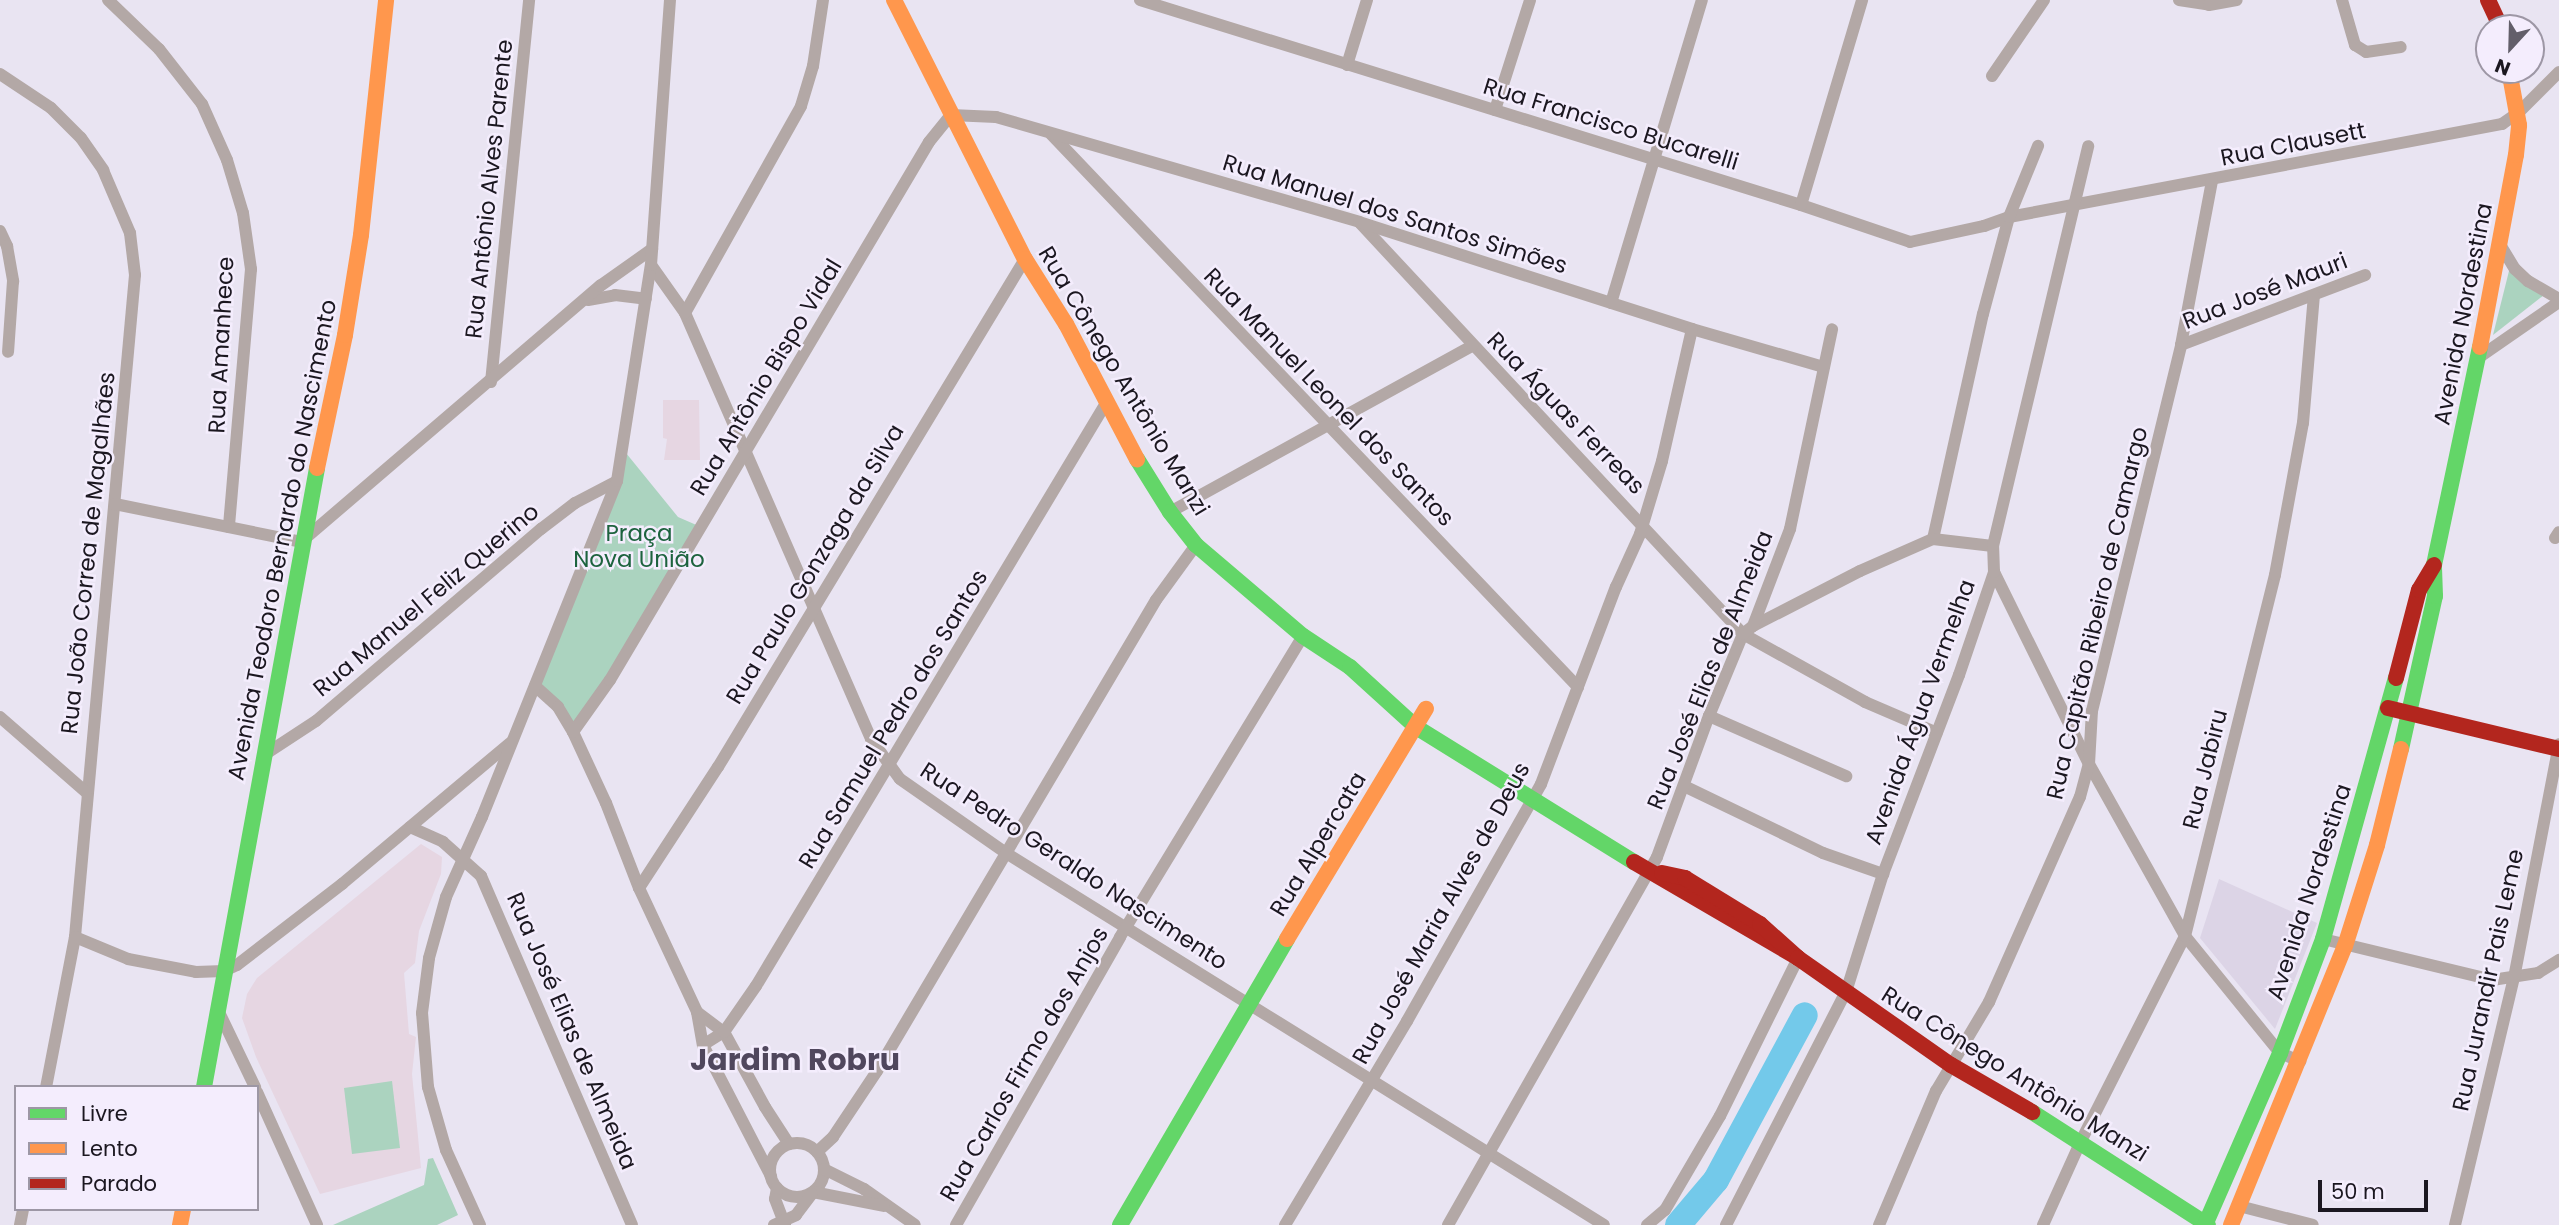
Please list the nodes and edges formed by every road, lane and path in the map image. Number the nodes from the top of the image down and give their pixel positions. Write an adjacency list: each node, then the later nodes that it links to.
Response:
1 (108, 0): 61 (street, Rua Amanhece)
2 (529, 0): 53 (street, Rua Antônio Alves Parente)
3 (670, 0): 36 (street)
4 (823, 0): 45 (street)
5 (894, 0): 24 (street, Rua Cônego Antônio Manzi)
6 (1140, 0): 17 (street, Rua Francisco Bucarelli)
7 (1367, 0): 17 (street)
8 (1530, 0): 22 (street)
9 (1702, 0): 28 (street)
10 (1862, 0): 30 (street)
11 (2044, 0): 20 (street)
12 (2179, 0): 13 (street)
13 (2237, 0)
14 (2342, 0): 16 (street)
15 (383, 5): 63 (street, Avenida Teodoro Bernardo do Nascimento)
16 (2401, 47)
17 (1347, 65): 22 (street, Rua Francisco Bucarelli)
18 (2559, 72): 23 (street)
19 (0, 74): 58 (street, Rua João Correa de Magalhães)
20 (1992, 76)
21 (2512, 84): 23 (street, Avenida Nordestina)
22 (1495, 110): 28 (street, Rua Francisco Bucarelli)
23 (2518, 113): 29 (street, Rua Clausett); 35 (street, Avenida Nordestina)
24 (951, 115): 25 (street, Rua Manuel dos Santos Simões); 37 (street, Rua Cônego Antônio Manzi); 56 (street, Rua Antônio Bispo Vidal)
25 (1051, 134): 33 (street, Rua Manuel dos Santos Simões); 55 (street, Rua Manuel Leonel dos Santos)
26 (2038, 146): 32 (street)
27 (2088, 146): 31 (street, Avenida Água Vermelha)
28 (1656, 161): 30 (street, Rua Francisco Bucarelli); 44 (street)
29 (2212, 181): 31 (street, Rua Clausett); 48 (street, Rua Capitão Ribeiro de Camargo)
30 (1801, 205): 32 (street, Rua Francisco Bucarelli)
31 (2073, 205): 32 (street, Rua Francisco Bucarelli); 65 (street, Avenida Água Vermelha)
32 (2009, 217): 62 (street)
33 (1359, 222): 44 (street, Rua Manuel dos Santos Simões); 49 (street, Rua Águas Ferreas)
34 (0, 231): 50 (street)
35 (2501, 246): 43 (street); 51 (street, Avenida Nordestina)
36 (652, 249): 38 (street); 42 (street)
37 (1025, 259): 54 (street, Rua Cônego Antônio Manzi); 68 (street, Rua Paulo Gonzaga da Silva)
38 (651, 265): 41 (street); 45 (street, Rua Pedro Geraldo Nascimento)
39 (2365, 275): 40 (street, Rua José Mauri)
40 (2314, 295): 48 (street, Rua José Mauri); 97 (street, Rua Jabiru)
41 (646, 299): 42 (street); 57 (street)
42 (588, 300): 53 (street)
43 (2559, 301): 51 (street)
44 (1611, 303): 46 (street, Rua Manuel dos Santos Simões)
45 (685, 313): 56 (street, Rua Pedro Geraldo Nascimento)
46 (1692, 329): 52 (street, Rua Manuel dos Santos Simões); 60 (street, Rua José Maria Alves de Deus)
47 (1832, 329): 52 (street, Rua José Elias de Almeida)
48 (2180, 345): 84 (street, Rua Capitão Ribeiro de Camargo)
49 (1472, 346): 55 (street); 60 (street, Rua Águas Ferreas)
50 (8, 352)
51 (2478, 358): 66 (street, Avenida Nordestina)
52 (1824, 367): 69 (street, Rua José Elias de Almeida)
53 (491, 382): 63 (street)
54 (1106, 404): 59 (street, Rua Cônego Antônio Manzi); 85 (street, Rua Samuel Pedro dos Santos)
55 (1328, 427): 59 (street); 72 (street, Rua Manuel Leonel dos Santos)
56 (744, 451): 68 (street, Rua Pedro Geraldo Nascimento); 79 (street, Rua Antônio Bispo Vidal)
57 (617, 481): 71 (street); 83 (street, Rua Manuel Feliz Querino)
58 (115, 504): 61 (street); 88 (street, Rua João Correa de Magalhães)
59 (1170, 512): 64 (street, Rua Cônego Antônio Manzi)
60 (1643, 524): 69 (street, Rua Águas Ferreas); 72 (street, Rua José Maria Alves de Deus)
61 (229, 527): 63 (street)
62 (1933, 539): 65 (street); 69 (street)
63 (302, 542): 83 (street, Avenida Teodoro Bernardo do Nascimento)
64 (1196, 545): 70 (street, Rua Cônego Antônio Manzi); 91 (street)
65 (1993, 546): 67 (street, Avenida Água Vermelha)
66 (2434, 565): 73 (street, Avenida Nordestina); 75 (street, Avenida Nordestina)
67 (1994, 572): 80 (street, Avenida Água Vermelha); 84 (street)
68 (813, 606): 85 (street, Rua Pedro Geraldo Nascimento); 95 (street, Rua Paulo Gonzaga da Silva)
69 (1748, 630): 76 (street, Rua José Elias de Almeida); 80 (street, Rua Águas Ferreas)
70 (1303, 636): 78 (street, Rua Cônego Antônio Manzi); 96 (street, Rua Carlos Firmo dos Anjos)
71 (535, 685): 79 (street); 81 (street)
72 (1578, 687): 89 (street, Rua José Maria Alves de Deus)
73 (2388, 708): 75 (street); 99 (street, Avenida Nordestina)
74 (1426, 709): 78 (street, Rua Alpercata)
75 (2410, 715): 82 (street); 100 (street, Avenida Nordestina)
76 (1709, 716): 86 (street); 87 (street, Rua José Elias de Almeida)
77 (0, 717): 88 (street)
78 (1416, 727): 89 (street, Rua Cônego Antônio Manzi); 106 (street, Rua Alpercata)
79 (573, 732): 95 (street)
80 (1937, 733): 94 (street, Avenida Água Vermelha)
81 (513, 741): 90 (street); 92 (street)
82 (2559, 747): 104 (street, Rua Jurandir Pais Leme)
83 (264, 755): 103 (street, Avenida Teodoro Bernardo do Nascimento)
84 (2089, 764): 97 (street); 113 (street, Rua Capitão Ribeiro de Camargo)
85 (889, 766): 91 (street, Rua Pedro Geraldo Nascimento); 109 (street, Rua Samuel Pedro dos Santos)
86 (1846, 776)
87 (1684, 786): 93 (street, Rua José Elias de Almeida); 94 (street)
88 (86, 792): 98 (street, Rua João Correa de Magalhães)
89 (1532, 801): 93 (street, Rua Cônego Antônio Manzi); 114 (street, Rua José Maria Alves de Deus)
90 (410, 827): 92 (street, Rua José Elias de Almeida); 103 (street)
91 (1006, 853): 96 (street, Rua Pedro Geraldo Nascimento); 121 (street)
92 (464, 859): 130 (street); 131 (street, Rua José Elias de Almeida)
93 (1651, 870): 101 (street, Rua Cônego Antônio Manzi); 122 (street, Rua José Elias de Almeida)
94 (1883, 874): 105 (street, Avenida Água Vermelha)
95 (639, 888): 108 (street)
96 (1126, 927): 106 (street, Rua Pedro Geraldo Nascimento); 133 (street, Rua Carlos Firmo dos Anjos)
97 (2185, 936): 111 (street); 119 (street, Rua Jabiru)
98 (75, 937): 103 (street); 115 (street, Rua João Correa de Magalhães)
99 (2323, 939): 100 (street); 111 (street, Avenida Nordestina)
100 (2345, 946): 104 (street); 112 (street, Avenida Nordestina)
101 (1798, 958): 105 (street, Rua Cônego Antônio Manzi); 138 (street)
102 (2559, 960): 104 (street)
103 (224, 971): 107 (street, Avenida Teodoro Bernardo do Nascimento)
104 (2514, 978): 145 (street, Rua Jurandir Pais Leme)
105 (1846, 992): 113 (street, Rua Cônego Antônio Manzi); 139 (street, Avenida Água Vermelha)
106 (1249, 1003): 114 (street, Rua Pedro Geraldo Nascimento); 134 (street, Rua Alpercata)
107 (217, 1008): 116 (street, Avenida Teodoro Bernardo do Nascimento); 117 (street)
108 (697, 1012): 109 (street); 110 (street)
109 (724, 1032): 110 (street, Rua Samuel Pedro dos Santos); 120 (street)
110 (704, 1045): 124 (street)
111 (2280, 1053): 112 (street); 142 (street, Avenida Nordestina)
112 (2300, 1061): 127 (street, Avenida Nordestina)
113 (1951, 1065): 119 (street, Rua Cônego Antônio Manzi); 140 (street, Rua Capitão Ribeiro de Camargo)
114 (1372, 1079): 122 (street, Rua Pedro Geraldo Nascimento); 135 (street, Rua José Maria Alves de Deus)
115 (46, 1085)
116 (204, 1085)
117 (254, 1085)
118 (259, 1096): 129 (street)
119 (2081, 1141): 141 (street, Rua Jabiru); 142 (street, Rua Cônego Antônio Manzi)
120 (789, 1144): 121 (street); 124 (street)
121 (817, 1152): 123 (street)
122 (1490, 1153): 136 (street, Rua José Elias de Almeida); 137 (street, Rua Pedro Geraldo Nascimento)
123 (824, 1169): 125 (street); 126 (street)
124 (774, 1182): 125 (street); 128 (street)
125 (812, 1193): 126 (street); 128 (street)
126 (888, 1206): 132 (street)
127 (2239, 1206): 143 (street, Avenida Nordestina); 144 (street)
128 (781, 1224)
129 (317, 1225)
130 (480, 1225)
131 (632, 1225)
132 (915, 1225)
133 (956, 1225)
134 (1120, 1225)
135 (1285, 1225)
136 (1448, 1225)
137 (1604, 1225)
138 (1647, 1225)
139 (1726, 1225)
140 (1879, 1225)
141 (2043, 1225)
142 (2206, 1225)
143 (2231, 1225)
144 (2314, 1225)
145 (2455, 1225)

